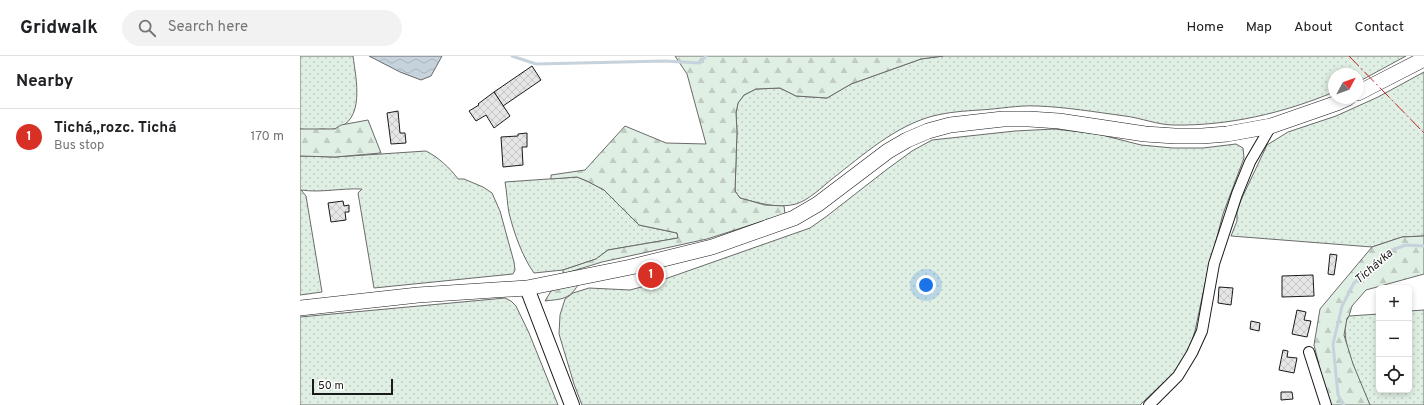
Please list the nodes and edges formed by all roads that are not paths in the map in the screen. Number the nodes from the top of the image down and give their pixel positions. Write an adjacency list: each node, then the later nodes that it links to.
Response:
1 (1424, 59): 2 (main road)
2 (1364, 90)
3 (1334, 104): 4 (main road)
4 (1271, 126): 5 (main road); 9 (street)
5 (527, 288): 6 (main road); 8 (street)
6 (300, 308)
7 (1309, 352): 10 (street)
8 (572, 405)
9 (1149, 405)
10 (1326, 405)

